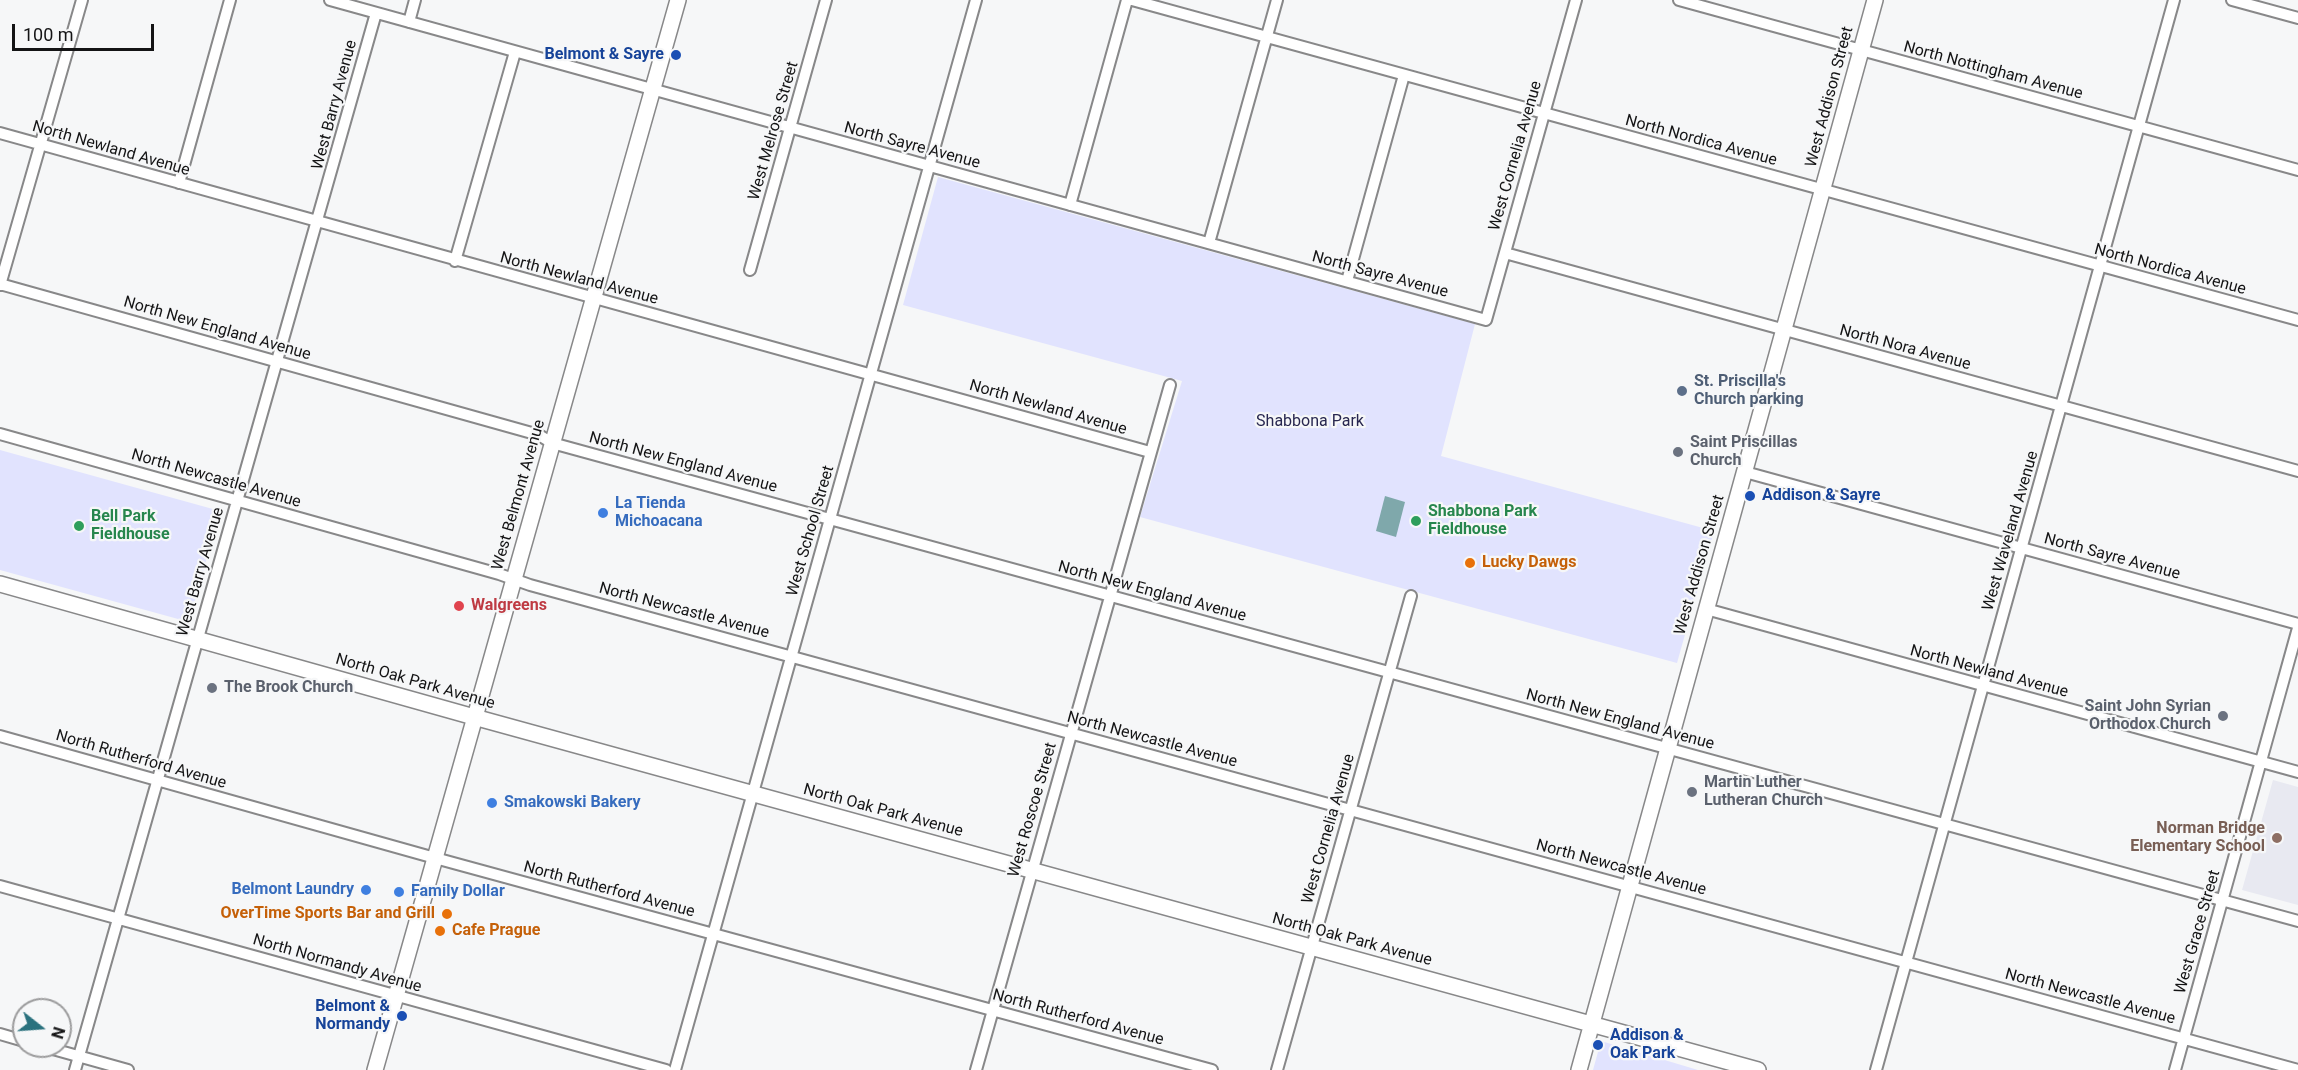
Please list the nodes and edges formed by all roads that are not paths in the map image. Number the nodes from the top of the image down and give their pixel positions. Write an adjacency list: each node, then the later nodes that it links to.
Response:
1 (81, 0): 27 (street)
2 (230, 0): 30 (street)
3 (330, 0): 15 (street, North Sayre Avenue)
4 (415, 0): 17 (street)
5 (678, 0): 22 (street, West Belmont Avenue)
6 (826, 0): 25 (street, West Melrose Street)
7 (976, 0): 28 (street, West School Street)
8 (1129, 0): 18 (street, North Nordica Avenue); 32 (street)
9 (1277, 0): 18 (street)
10 (1575, 0): 23 (street, West Cornelia Avenue)
11 (1679, 0): 19 (street, North Nottingham Avenue)
12 (1875, 0): 19 (street, West Addison Street)
13 (2174, 0): 24 (street, West Waveland Avenue)
14 (2232, 0): 16 (street)
15 (376, 13): 17 (street, North Sayre Avenue); 33 (street, West Barry Avenue)
16 (2298, 18)
17 (409, 22): 20 (street, North Sayre Avenue)
18 (1266, 37): 21 (street, North Nordica Avenue); 34 (street)
19 (1861, 50): 24 (street, North Nottingham Avenue); 31 (street, West Addison Street)
20 (515, 52): 22 (street, North Sayre Avenue); 36 (street)
21 (1404, 75): 23 (street, North Nordica Avenue); 39 (street)
22 (652, 90): 25 (street, North Sayre Avenue); 41 (street, West Belmont Avenue)
23 (1544, 113): 31 (street, North Nordica Avenue); 35 (street, West Cornelia Avenue)
24 (2139, 126): 29 (street, North Nottingham Avenue); 37 (street, West Waveland Avenue)
25 (790, 128): 28 (street, North Sayre Avenue); 38 (street, West Melrose Street)
26 (0, 133): 27 (street, North Newland Avenue)
27 (40, 145): 30 (street, North Newland Avenue); 40 (street)
28 (929, 166): 32 (street, North Sayre Avenue); 46 (street, West School Street)
29 (2298, 170)
30 (179, 183): 33 (street, North Newland Avenue)
31 (1823, 190): 37 (street, North Nordica Avenue); 44 (street, West Addison Street)
32 (1070, 205): 34 (street, North Sayre Avenue)
33 (318, 222): 36 (street, North Newland Avenue); 45 (street, West Barry Avenue)
34 (1209, 243): 39 (street, North Sayre Avenue)
35 (1505, 254): 42 (street, West Cornelia Avenue); 44 (street, North Nora Avenue)
36 (455, 261): 41 (street, North Newland Avenue)
37 (2100, 266): 43 (street, North Nordica Avenue); 48 (street, West Waveland Avenue)
38 (750, 270)
39 (1347, 281): 42 (street, North Sayre Avenue)
40 (0, 284): 45 (street, North New England Avenue)
41 (594, 297): 46 (street, North Newland Avenue); 50 (street, West Belmont Avenue)
42 (1486, 320)
43 (2298, 320)
44 (1784, 331): 48 (street, North Nora Avenue); 53 (street, West Addison Street)
45 (278, 362): 50 (street, North New England Avenue); 54 (street, West Barry Avenue)
46 (870, 374): 51 (street, North Newland Avenue); 55 (street, West School Street)
47 (1170, 385): 51 (street, West Roscoe Street)
48 (2061, 406): 52 (street, North Nora Avenue); 56 (street, West Waveland Avenue)
49 (0, 434): 54 (street, North Newcastle Avenue)
50 (552, 443): 55 (street, North New England Avenue); 57 (street, West Belmont Avenue)
51 (1150, 452): 59 (street, West Roscoe Street)
52 (2298, 471)
53 (1745, 472): 56 (street, North Sayre Avenue); 61 (street, West Addison Street)
54 (237, 501): 57 (street, North Newcastle Avenue); 64 (street, West Barry Avenue)
55 (830, 519): 59 (street, North New England Avenue); 65 (street, West School Street)
56 (2022, 548): 62 (street, North Sayre Avenue); 67 (street, West Waveland Avenue)
57 (514, 579): 65 (street, North Newcastle Avenue); 68 (street, West Belmont Avenue)
58 (0, 584): 64 (street, North Oak Park Avenue)
59 (1109, 596): 66 (street, North New England Avenue); 69 (street, West Roscoe Street)
60 (1411, 596): 66 (street, West Cornelia Avenue)
61 (1706, 609): 67 (street, North Newland Avenue); 71 (street, West Addison Street)
62 (2298, 624)
63 (2298, 628): 72 (street, West Grace Street)
64 (197, 640): 68 (street, North Oak Park Avenue); 74 (street, West Barry Avenue)
65 (791, 656): 69 (street, North Newcastle Avenue); 75 (street, West School Street)
66 (1389, 673): 71 (street, North New England Avenue); 76 (street, West Cornelia Avenue)
67 (1983, 686): 72 (street, North Newland Avenue); 77 (street, West Waveland Avenue)
68 (474, 717): 75 (street, North Oak Park Avenue); 78 (street, West Belmont Avenue)
69 (1071, 733): 76 (street, North Newcastle Avenue); 79 (street, West Roscoe Street)
70 (0, 736): 74 (street, North Rutherford Avenue)
71 (1668, 749): 77 (street, North New England Avenue); 81 (street, West Addison Street)
72 (2261, 762): 73 (street, North Newland Avenue); 82 (street, West Grace Street)
73 (2298, 772)
74 (158, 780): 78 (street, North Rutherford Avenue); 83 (street, West Barry Avenue)
75 (752, 794): 79 (street, North Oak Park Avenue); 85 (street, West School Street)
76 (1350, 809): 81 (street, North Newcastle Avenue); 86 (street, West Cornelia Avenue)
77 (1945, 825): 82 (street, North New England Avenue); 87 (street, West Waveland Avenue)
78 (435, 858): 85 (street, North Rutherford Avenue); 88 (street, West Belmont Avenue)
79 (1031, 870): 86 (street, North Oak Park Avenue); 89 (street, West Roscoe Street)
80 (0, 886): 83 (street, North Normandy Avenue)
81 (1630, 886): 87 (street, North Newcastle Avenue); 90 (street, West Addison Street)
82 (2222, 900): 84 (street, North New England Avenue); 91 (street, West Grace Street)
83 (119, 919): 88 (street, North Normandy Avenue); 93 (street, West Barry Avenue)
84 (2298, 921)
85 (713, 934): 89 (street, North Rutherford Avenue); 98 (street, West School Street)
86 (1311, 947): 90 (street, North Oak Park Avenue); 101 (street, West Cornelia Avenue)
87 (1906, 962): 91 (street, North Newcastle Avenue); 104 (street, West Waveland Avenue)
88 (395, 996): 96 (street, West Belmont Avenue); 97 (street, North Normandy Avenue)
89 (992, 1010): 99 (street, West Roscoe Street); 100 (street, North Rutherford Avenue)
90 (1591, 1024): 102 (street, West Addison Street); 103 (street, North Oak Park Avenue)
91 (2184, 1038): 105 (street, West Grace Street); 106 (street, North Newcastle Avenue)
92 (72, 1054): 93 (street)
93 (79, 1056): 94 (street, West Barry Avenue); 95 (street)
94 (75, 1070)
95 (128, 1070)
96 (375, 1070)
97 (666, 1070)
98 (675, 1070)
99 (976, 1070)
100 (1212, 1070)
101 (1277, 1070)
102 (1579, 1070)
103 (1758, 1070)
104 (1876, 1070)
105 (2175, 1070)
106 (2298, 1070)

